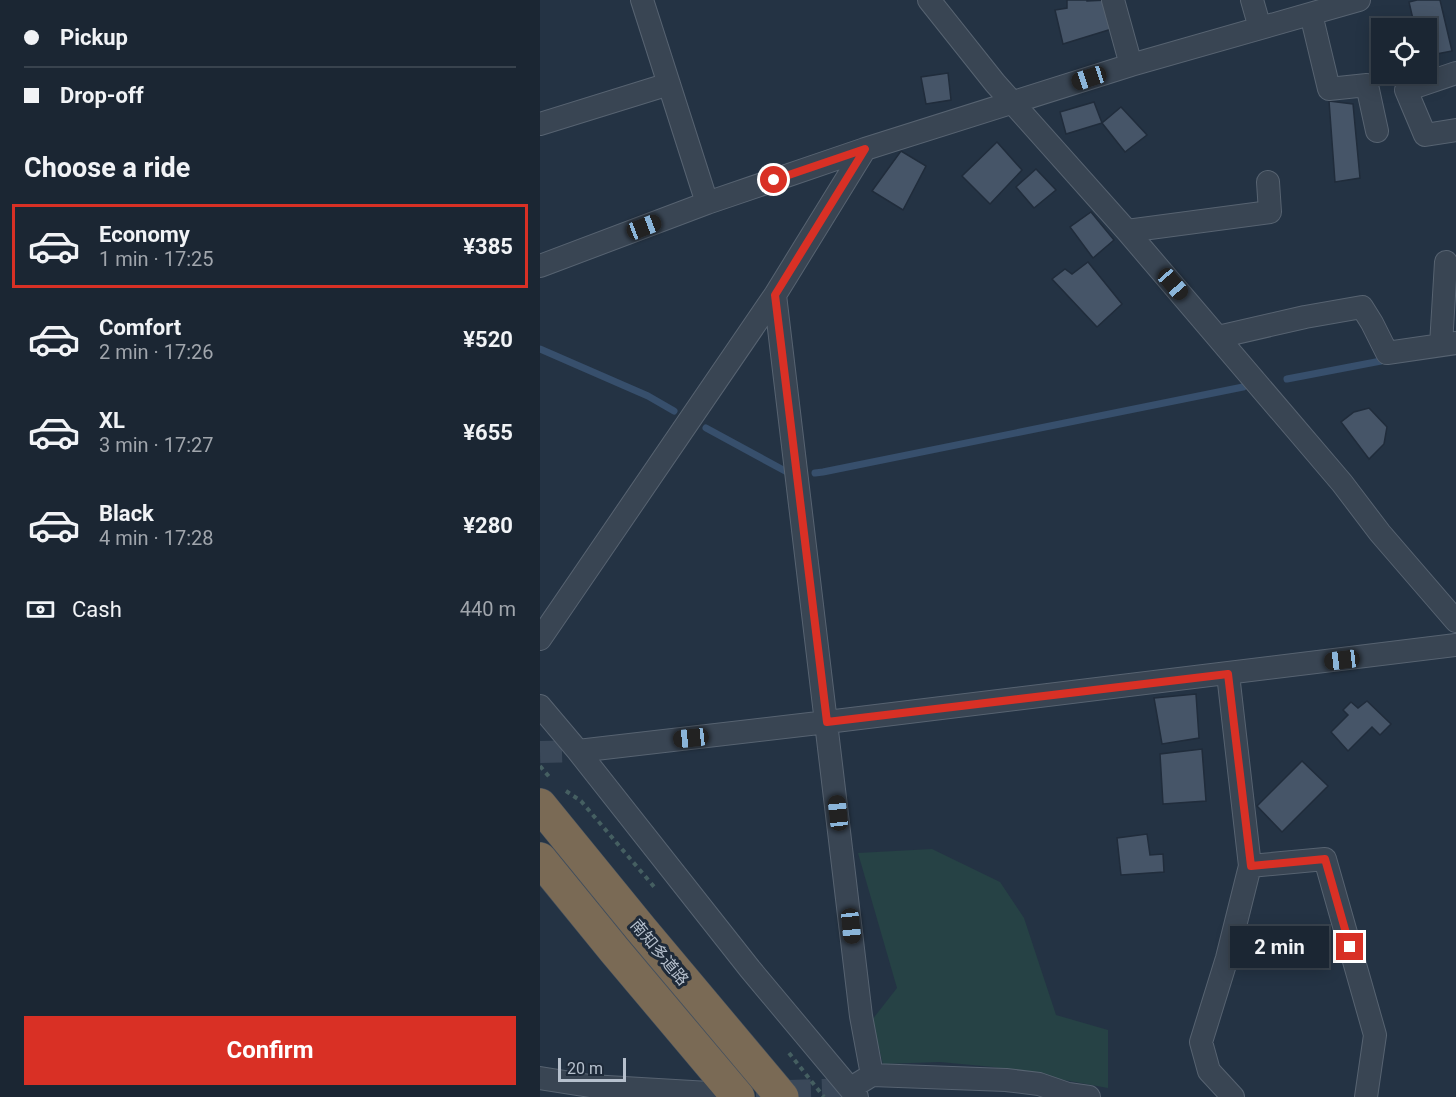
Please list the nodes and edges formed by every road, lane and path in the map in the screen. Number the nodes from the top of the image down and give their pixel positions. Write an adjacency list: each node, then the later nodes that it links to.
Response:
1 (642, 0): 10 (street)
2 (929, 0): 11 (street)
3 (1113, 0): 8 (street)
4 (1252, 0): 7 (street)
5 (1359, 0): 6 (street)
6 (1311, 14): 7 (street); 14 (street)
7 (1260, 28): 8 (street)
8 (1131, 65): 11 (street)
9 (1456, 73): 13 (street)
10 (669, 84): 12 (street); 17 (street)
11 (1014, 102): 15 (street); 18 (street)
12 (540, 124)
13 (1456, 130)
14 (1377, 131)
15 (865, 149): 17 (street); 21 (street)
16 (1268, 182): 18 (street)
17 (707, 203): 20 (street)
18 (1127, 231): 22 (street)
19 (1446, 262): 23 (street)
20 (540, 266)
21 (775, 295): 25 (street); 29 (street)
22 (1218, 337): 23 (street); 24 (street)
23 (1448, 344)
24 (1456, 621)
25 (540, 639)
26 (1456, 645): 27 (street)
27 (1228, 674): 29 (street); 33 (street)
28 (540, 706): 30 (street)
29 (827, 722): 30 (street); 34 (street)
30 (578, 751): 37 (street)
31 (540, 805): 40 (highway, 南知多道路)
32 (540, 859): 38 (highway, 南知多道路)
33 (1251, 866): 41 (street); 42 (street)
34 (872, 1075): 37 (street); 39 (street)
35 (540, 1078): 36 (street)
36 (589, 1091): 38 (street)
37 (854, 1093)
38 (724, 1095)
39 (1073, 1096)
40 (782, 1097)
41 (1233, 1097)
42 (1366, 1097)

